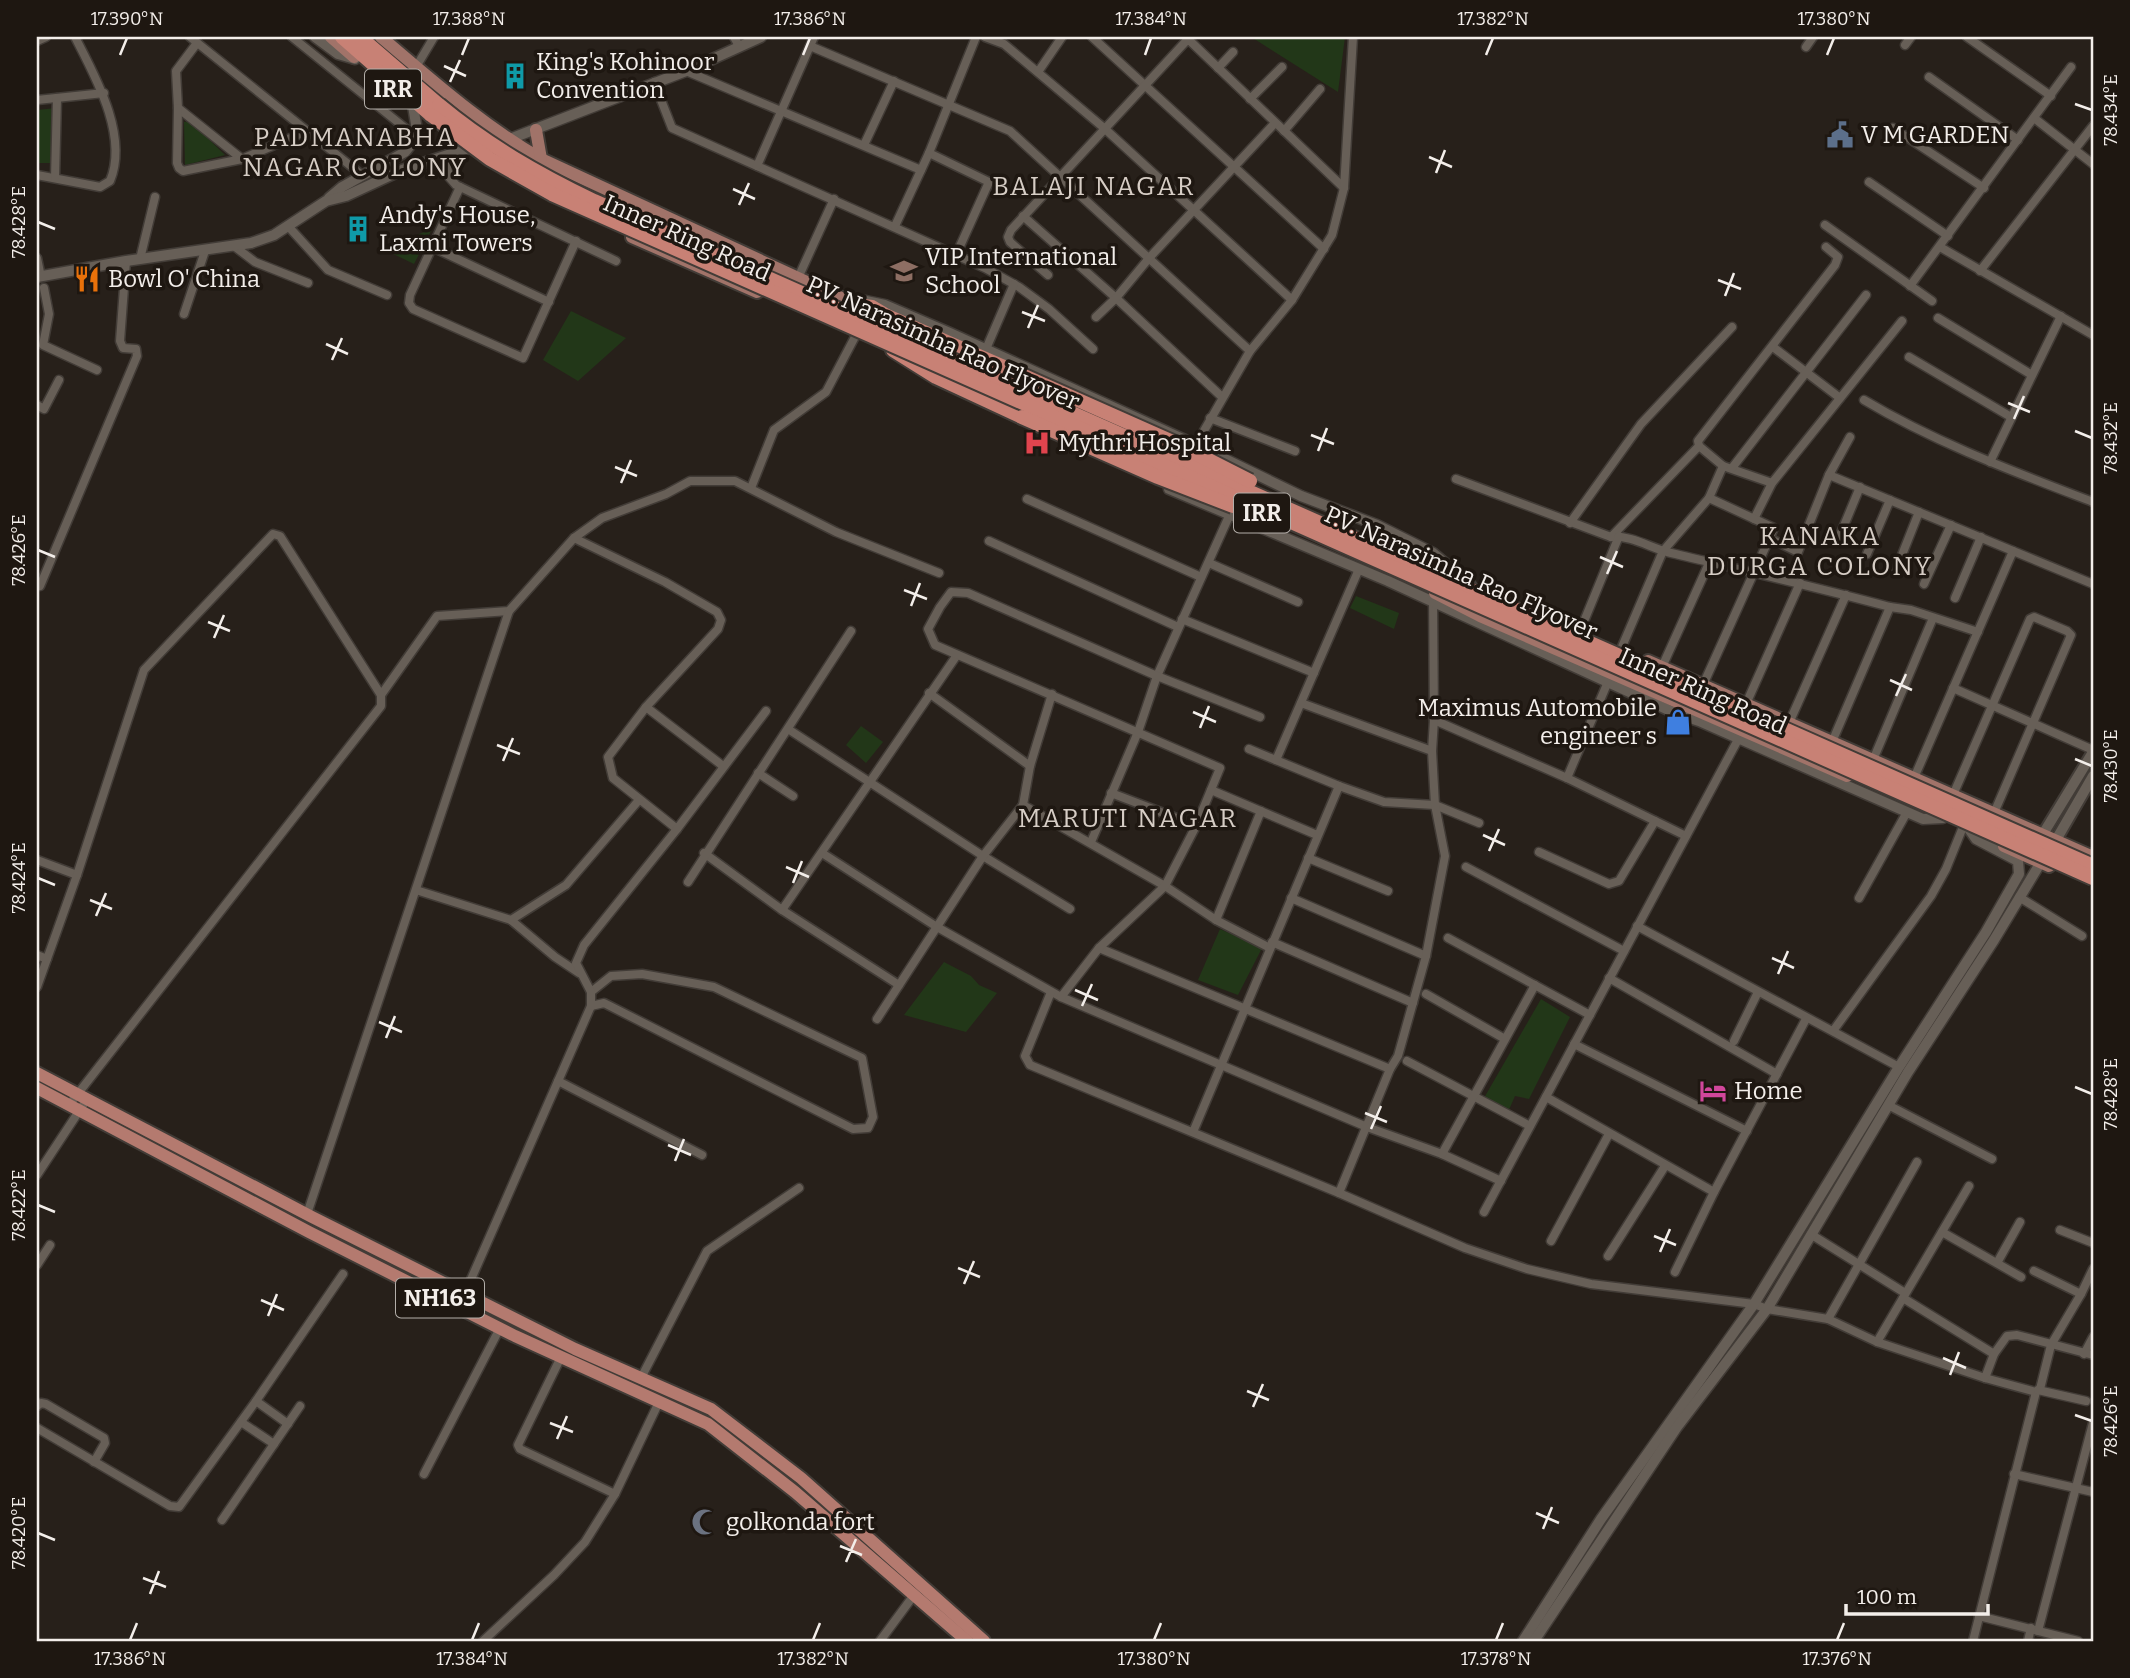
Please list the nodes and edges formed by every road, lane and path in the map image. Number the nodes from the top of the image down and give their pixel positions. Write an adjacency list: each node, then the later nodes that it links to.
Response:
1 (46, 37): 22 (street)
2 (75, 37): 40 (street)
3 (292, 37): 59 (street)
4 (315, 37): 28 (street)
5 (331, 37): 28 (main road, Inner Ring Road / IRR)
6 (342, 37): 172 (highway, P.V. Narasimha Rao Flyover, bridge)
7 (360, 37): 172 (highway, P.V. Narasimha Rao Flyover, bridge)
8 (381, 37): 29 (main road, Inner Ring Road / IRR)
9 (434, 37): 29 (street)
10 (761, 37): 23 (street)
11 (814, 37): 25 (street)
12 (976, 37): 45 (street)
13 (985, 37): 34 (street)
14 (1062, 37): 34 (street)
15 (1092, 37): 38 (street)
16 (1353, 37): 79 (street)
17 (1813, 37): 26 (street)
18 (1911, 37): 24 (street)
19 (1967, 37): 41 (street)
20 (1187, 38): 32 (street); 38 (street)
21 (194, 40): 47 (street); 56 (street)
22 (37, 41)
23 (736, 42): 33 (street)
24 (1905, 45)
25 (810, 46): 36 (street); 48 (street)
26 (1806, 47)
27 (1233, 52): 32 (street)
28 (358, 60): 46 (main road, Inner Ring Road / IRR)
29 (416, 67): 49 (main road, Inner Ring Road / IRR)
30 (1282, 67): 43 (street)
31 (2071, 67): 41 (street)
32 (1218, 68): 43 (street)
33 (686, 71): 37 (street); 48 (street)
34 (1038, 72): 53 (street)
35 (1929, 77): 61 (street)
36 (894, 81): 45 (street); 62 (street)
37 (654, 82): 55 (street); 70 (street)
38 (1146, 85): 53 (street); 71 (street)
39 (1320, 89): 57 (street)
40 (104, 93): 42 (street); 76 (street)
41 (2051, 96): 50 (street)
42 (57, 98): 44 (street); 76 (street)
43 (1250, 99): 51 (street)
44 (37, 100)
45 (949, 104): 65 (street); 75 (street)
46 (413, 106): 58 (main road, Inner Ring Road / IRR); 59 (street)
47 (178, 108): 67 (street); 67 (street)
48 (781, 110): 62 (street); 70 (street)
49 (469, 112): 58 (main road); 60 (main road, Inner Ring Road / IRR)
50 (2034, 118): 61 (street); 64 (street)
51 (1275, 123): 57 (street); 71 (street)
52 (2093, 126): 64 (street)
53 (1104, 128): 75 (street); 84 (street)
54 (1893, 128): 80 (street)
55 (536, 130): 60 (street); 68 (main road)
56 (307, 131): 67 (street); 74 (street)
57 (1284, 131): 79 (street)
58 (446, 133): 63 (main road, Inner Ring Road / IRR)
59 (415, 136): 74 (street)
60 (507, 140): 68 (main road, Inner Ring Road / IRR)
61 (2018, 141): 80 (street)
62 (864, 145): 72 (street)
63 (466, 149): 66 (street); 124 (main road, Inner Ring Road / IRR)
64 (2074, 151): 69 (street); 103 (street)
65 (929, 153): 72 (street); 97 (street)
66 (445, 156): 78 (street); 83 (street)
67 (242, 159)
68 (541, 159): 106 (main road, Inner Ring Road / IRR)
69 (2093, 164)
70 (757, 166): 82 (street)
71 (1235, 166): 84 (street); 95 (street)
72 (921, 170): 88 (street)
73 (37, 175): 76 (street)
74 (362, 175): 83 (street)
75 (1060, 176): 85 (street); 98 (street)
76 (55, 178)
77 (1869, 182): 89 (street)
78 (460, 187): 90 (street); 92 (street)
79 (1344, 188): 95 (street)
80 (1984, 188): 89 (street)
81 (155, 197): 100 (street)
82 (834, 199): 88 (street); 106 (street)
83 (326, 201): 87 (street)
84 (1194, 210): 98 (street); 114 (street)
85 (1023, 216): 104 (street); 113 (street)
86 (1825, 225): 109 (street)
87 (288, 226): 91 (street); 111 (street)
88 (895, 226): 97 (street)
89 (1948, 236): 94 (street)
90 (576, 241): 102 (street); 116 (street)
91 (234, 246): 96 (street); 107 (street)
92 (432, 247): 116 (street); 116 (street)
93 (1826, 247): 127 (street)
94 (1940, 247): 103 (street); 109 (street)
95 (1324, 249): 114 (street)
96 (205, 251): 100 (street); 118 (street)
97 (956, 255): 108 (street)
98 (1150, 257): 113 (street); 130 (street)
99 (37, 258): 105 (street)
100 (140, 259): 101 (street)
101 (126, 261): 105 (street); 183 (street)
102 (616, 261)
103 (1980, 271): 119 (street)
104 (1048, 275)
105 (39, 277)
106 (798, 278): 117 (main road, Inner Ring Road / IRR)
107 (308, 283)
108 (1014, 284): 128 (street); 129 (street)
109 (1910, 286): 115 (street)
110 (44, 288): 132 (street)
111 (387, 295)
112 (1866, 295): 133 (street)
113 (1116, 298): 120 (street); 136 (street)
114 (1292, 300): 130 (street)
115 (1932, 301)
116 (548, 302)
117 (852, 303): 128 (street); 145 (main road, Inner Ring Road / IRR); 172 (highway, bridge)
118 (184, 314)
119 (2061, 316): 125 (street); 134 (street)
120 (1096, 317)
121 (1938, 318): 134 (street)
122 (1902, 321): 137 (street)
123 (1732, 327): 161 (street)
124 (857, 333): 126 (main road, Inner Ring Road / IRR); 153 (street)
125 (2093, 335)
126 (886, 346): 143 (main road, Inner Ring Road / IRR); 172 (highway, bridge)
127 (1773, 347): 133 (street); 144 (street)
128 (986, 349): 145 (street)
129 (1093, 349)
130 (1250, 351): 136 (street)
131 (1909, 357): 140 (street)
132 (97, 370)
133 (1807, 373): 137 (street); 148 (street)
134 (2032, 375): 140 (street)
135 (58, 380): 139 (street)
136 (1222, 397): 141 (street)
137 (1840, 398): 151 (street)
138 (1864, 400): 147 (street)
139 (37, 405)
140 (2011, 416): 147 (street)
141 (1210, 418): 145 (street); 146 (street)
142 (1850, 437): 149 (street)
143 (1100, 444): 159 (street); 185 (main road, Inner Ring Road / IRR)
144 (1699, 446): 148 (street); 163 (street)
145 (1193, 451): 194 (main road, Inner Ring Road / IRR)
146 (1295, 451)
147 (1990, 462): 157 (street)
148 (1728, 467): 151 (street); 154 (street)
149 (1829, 474): 152 (street); 166 (street)
150 (1456, 479): 161 (street)
151 (1772, 483): 160 (street)
152 (1860, 487): 156 (street); 167 (street)
153 (751, 488): 165 (street); 178 (street)
154 (1709, 498): 160 (street); 169 (street)
155 (1027, 499): 179 (street)
156 (1890, 500): 158 (street); 171 (street)
157 (2093, 502)
158 (1919, 512): 162 (street); 176 (street)
159 (1230, 514): 174 (street); 175 (street)
160 (1754, 519): 166 (street)
161 (1570, 523): 163 (street)
162 (1951, 525): 164 (street); 181 (street)
163 (1615, 536): 169 (street); 194 (street)
164 (1981, 537): 170 (street); 186 (street)
165 (574, 538): 189 (street); 212 (street)
166 (1770, 539): 177 (street)
167 (1838, 540)
168 (989, 541): 192 (street)
169 (1663, 551): 173 (street); 197 (street)
170 (2013, 551): 182 (street); 195 (street)
171 (1867, 554)
172 (1391, 559): 264 (highway, P.V. Narasimha Rao Flyover, bridge); 267 (highway, P.V. Narasimha Rao Flyover, bridge)
173 (1710, 561): 177 (street); 200 (street)
174 (1209, 563): 179 (street); 187 (street)
175 (1359, 569): 185 (street); 201 (street)
176 (1896, 569)
177 (1755, 572): 180 (street); 204 (street)
178 (940, 573)
179 (1201, 578): 190 (street)
180 (1800, 583): 184 (street); 210 (street)
181 (1924, 584)
182 (2093, 584)
183 (40, 586)
184 (1846, 595): 188 (street); 217 (street)
185 (1433, 597): 199 (main road, Inner Ring Road / IRR); 203 (street); 215 (street)
186 (1955, 598)
187 (1298, 601)
188 (1890, 607): 191 (street); 221 (street)
189 (509, 611): 208 (street); 271 (street)
190 (1182, 618): 192 (street); 201 (street)
191 (1933, 618): 195 (street); 226 (street)
192 (1178, 628): 202 (street)
193 (851, 631): 218 (street)
194 (1580, 631): 196 (main road, Inner Ring Road / IRR)
195 (1979, 632): 205 (street)
196 (1602, 641): 197 (main road, Inner Ring Road / IRR); 199 (main road)
197 (1620, 649): 200 (main road, Inner Ring Road / IRR)
198 (957, 655): 202 (street); 206 (street); 207 (street)
199 (1592, 665): 203 (main road, Inner Ring Road / IRR)
200 (1662, 667): 204 (main road, Inner Ring Road / IRR)
201 (1314, 673): 209 (street)
202 (1157, 676): 214 (street); 219 (street)
203 (1610, 678): 220 (main road, Inner Ring Road / IRR); 231 (street)
204 (1703, 685): 210 (main road, Inner Ring Road / IRR)
205 (1953, 688): 211 (street); 232 (street)
206 (929, 693): 228 (street); 233 (street)
207 (1052, 694): 219 (street); 228 (street)
208 (381, 695): 266 (street); 320 (street)
209 (1301, 703): 223 (street); 225 (street)
210 (1746, 704): 217 (main road, Inner Ring Road / IRR)
211 (1991, 704): 216 (street); 216 (street); 237 (street)
212 (646, 707): 227 (street); 239 (street)
213 (766, 711): 227 (street)
214 (1260, 718)
215 (1434, 720): 223 (street); 231 (street)
216 (2033, 722): 224 (street); 244 (street)
217 (1789, 723): 221 (main road, Inner Ring Road / IRR)
218 (788, 729): 229 (street); 233 (street)
219 (1138, 732): 235 (street); 236 (street)
220 (1740, 736): 243 (street); 245 (main road, Inner Ring Road / IRR); 253 (street)
221 (1832, 742): 226 (main road, Inner Ring Road / IRR)
222 (1249, 749): 225 (street)
223 (1432, 751): 241 (street)
224 (2093, 751): 251 (main road)
225 (1276, 760): 234 (street)
226 (1873, 760): 232 (main road, Inner Ring Road / IRR)
227 (723, 766): 250 (street)
228 (1030, 766): 240 (street)
229 (758, 773): 238 (street); 257 (street)
230 (2093, 776): 254 (main road)
231 (1567, 778): 247 (street)
232 (1914, 778): 237 (main road, Inner Ring Road / IRR)
233 (869, 782): 258 (street); 259 (street)
234 (1339, 786): 241 (street); 252 (street)
235 (1211, 790): 242 (street); 270 (street)
236 (1111, 793): 246 (street); 255 (street)
237 (1953, 795): 244 (main road, Inner Ring Road / IRR)
238 (793, 796)
239 (639, 800): 250 (street); 278 (street)
240 (1023, 805): 255 (street); 259 (street)
241 (1435, 805): 248 (street); 288 (street)
242 (1261, 811): 252 (street); 279 (street)
243 (1907, 812): 245 (street); 275 (street)
244 (1994, 813): 251 (main road, Inner Ring Road / IRR)
245 (1943, 818): 249 (main road, Inner Ring Road / IRR)
246 (1179, 819)
247 (1655, 821): 253 (street); 256 (street)
248 (1479, 823)
249 (1966, 828): 263 (main road, Inner Ring Road / IRR); 306 (street); 312 (street)
250 (677, 829): 290 (street)
251 (2043, 834): 254 (main road, Inner Ring Road)
252 (1317, 835): 261 (street)
253 (1686, 836): 280 (street)
254 (2056, 840): 260 (main road, Inner Ring Road)
255 (1091, 842): 270 (street)
256 (1539, 852)
257 (705, 853): 268 (street); 276 (street)
258 (822, 853): 276 (street); 281 (street)
259 (983, 856): 277 (street); 281 (street)
260 (2093, 857)
261 (1308, 858): 272 (street); 274 (street)
262 (37, 860): 266 (street)
263 (2041, 862): 269 (main road, Inner Ring Road / IRR); 273 (street)
264 (2093, 866)
265 (1465, 867): 286 (street)
266 (77, 875): 289 (street)
267 (2093, 878)
268 (688, 882)
269 (2093, 885)
270 (1166, 886): 279 (street); 285 (street)
271 (416, 890): 278 (street); 339 (street)
272 (1388, 891)
273 (2019, 897): 282 (street); 321 (street)
274 (1292, 898): 284 (street); 288 (street)
275 (1860, 898)
276 (782, 909): 292 (street)
277 (1070, 909)
278 (511, 920): 290 (street)
279 (1216, 920): 284 (street)
280 (1637, 926): 286 (street); 297 (street)
281 (937, 927): 292 (street); 296 (street)
282 (2082, 936)
283 (1448, 938): 293 (street)
284 (1271, 945): 300 (street); 302 (street)
285 (1099, 948): 299 (street); 302 (street)
286 (1624, 951): 291 (street)
287 (37, 955): 289 (street)
288 (1426, 956): 300 (street)
289 (47, 958): 294 (street)
290 (580, 973): 295 (street)
291 (1609, 978): 303 (street); 315 (street)
292 (899, 985): 304 (street)
293 (1535, 985): 303 (street); 307 (street)
294 (37, 987)
295 (591, 992): 301 (street); 301 (street)
296 (1051, 992): 299 (street); 325 (street)
297 (1758, 992): 305 (street); 308 (street)
298 (1426, 994): 307 (street)
299 (1061, 997): 311 (street)
300 (1413, 1003): 313 (street)
301 (591, 1006): 316 (street)
302 (1245, 1008): 311 (street); 313 (street)
303 (1590, 1016): 309 (street)
304 (877, 1019)
305 (1807, 1019): 306 (street); 315 (street)
306 (1833, 1031): 312 (street)
307 (1505, 1039): 318 (street)
308 (1734, 1041)
309 (1574, 1044): 319 (street); 324 (street)
310 (1407, 1061): 318 (street)
311 (1221, 1064): 323 (street); 325 (street)
312 (1899, 1068): 359 (street)
313 (1390, 1069): 323 (street)
314 (37, 1073): 320 (highway, NH163)
315 (1777, 1074): 324 (street)
316 (558, 1082): 328 (street); 356 (street)
317 (37, 1088): 320 (highway, NH163)
318 (1474, 1096): 322 (street); 327 (street)
319 (1546, 1097): 322 (street); 326 (street)
320 (78, 1102): 332 (street); 339 (highway, NH163); 362 (highway, NH163)
321 (1888, 1105): 329 (street); 343 (street)
322 (1530, 1126): 333 (street)
323 (1367, 1127): 327 (street); 337 (street)
324 (1747, 1131): 336 (street)
325 (1193, 1132): 337 (street)
326 (1609, 1134): 331 (street); 344 (street)
327 (1441, 1154): 333 (street)
328 (702, 1155)
329 (1992, 1159)
330 (1917, 1162): 349 (street)
331 (1665, 1166): 336 (street); 347 (street)
332 (37, 1175)
333 (1501, 1181): 338 (street)
334 (1969, 1186): 342 (street)
335 (799, 1188): 369 (street)
336 (1714, 1192): 353 (street)
337 (1339, 1193): 359 (street)
338 (1484, 1212)
339 (307, 1214): 356 (highway, NH163)
340 (2020, 1222): 350 (street)
341 (2060, 1230): 345 (street)
342 (1942, 1232): 350 (street); 358 (street)
343 (1812, 1235): 349 (street); 360 (street)
344 (1551, 1241)
345 (2093, 1243)
346 (50, 1245): 348 (street)
347 (1608, 1256)
348 (38, 1260)
349 (1859, 1264): 358 (street); 361 (street)
350 (1997, 1264): 355 (street)
351 (2093, 1269): 357 (street)
352 (2034, 1271): 357 (street)
353 (1675, 1272)
354 (343, 1274): 372 (street)
355 (2021, 1277)
356 (465, 1293): 369 (highway, NH163)
357 (2081, 1294): 365 (street)
358 (1904, 1296): 364 (street); 366 (street)
359 (1754, 1304): 360 (street); 396 (street)
360 (1767, 1309): 361 (street); 397 (street)
361 (1828, 1319): 364 (street)
362 (500, 1328): 368 (highway, NH163); 383 (street)
363 (2093, 1337): 367 (street)
364 (1877, 1342): 370 (street)
365 (2051, 1345): 366 (street); 367 (street); 371 (street)
366 (1994, 1354): 370 (street)
367 (2089, 1354)
368 (561, 1357): 374 (highway, NH163); 387 (street)
369 (641, 1378): 395 (highway, NH163)
370 (1984, 1378): 371 (street)
371 (2038, 1391): 373 (street); 384 (street)
372 (256, 1401): 377 (street); 379 (street)
373 (2086, 1401)
374 (659, 1402): 387 (street); 389 (highway, NH163)
375 (37, 1406): 382 (street)
376 (300, 1406): 379 (street)
377 (240, 1422): 381 (street); 382 (street)
378 (2092, 1423): 385 (street)
379 (288, 1424): 381 (street)
380 (37, 1428): 382 (street)
381 (274, 1444): 388 (street)
382 (94, 1461)
383 (424, 1474)
384 (2014, 1474): 385 (street); 390 (street)
385 (2077, 1488): 386 (street); 391 (street)
386 (2093, 1492)
387 (615, 1494): 392 (street)
388 (222, 1520)
389 (914, 1595): 393 (street); 394 (highway, NH163)
390 (1979, 1616): 391 (street); 398 (street)
391 (2034, 1630): 399 (street); 400 (street)
392 (483, 1641)
393 (880, 1641)
394 (967, 1641)
395 (984, 1641)
396 (1523, 1641)
397 (1534, 1641)
398 (1973, 1641)
399 (2028, 1641)
400 (2078, 1641)

